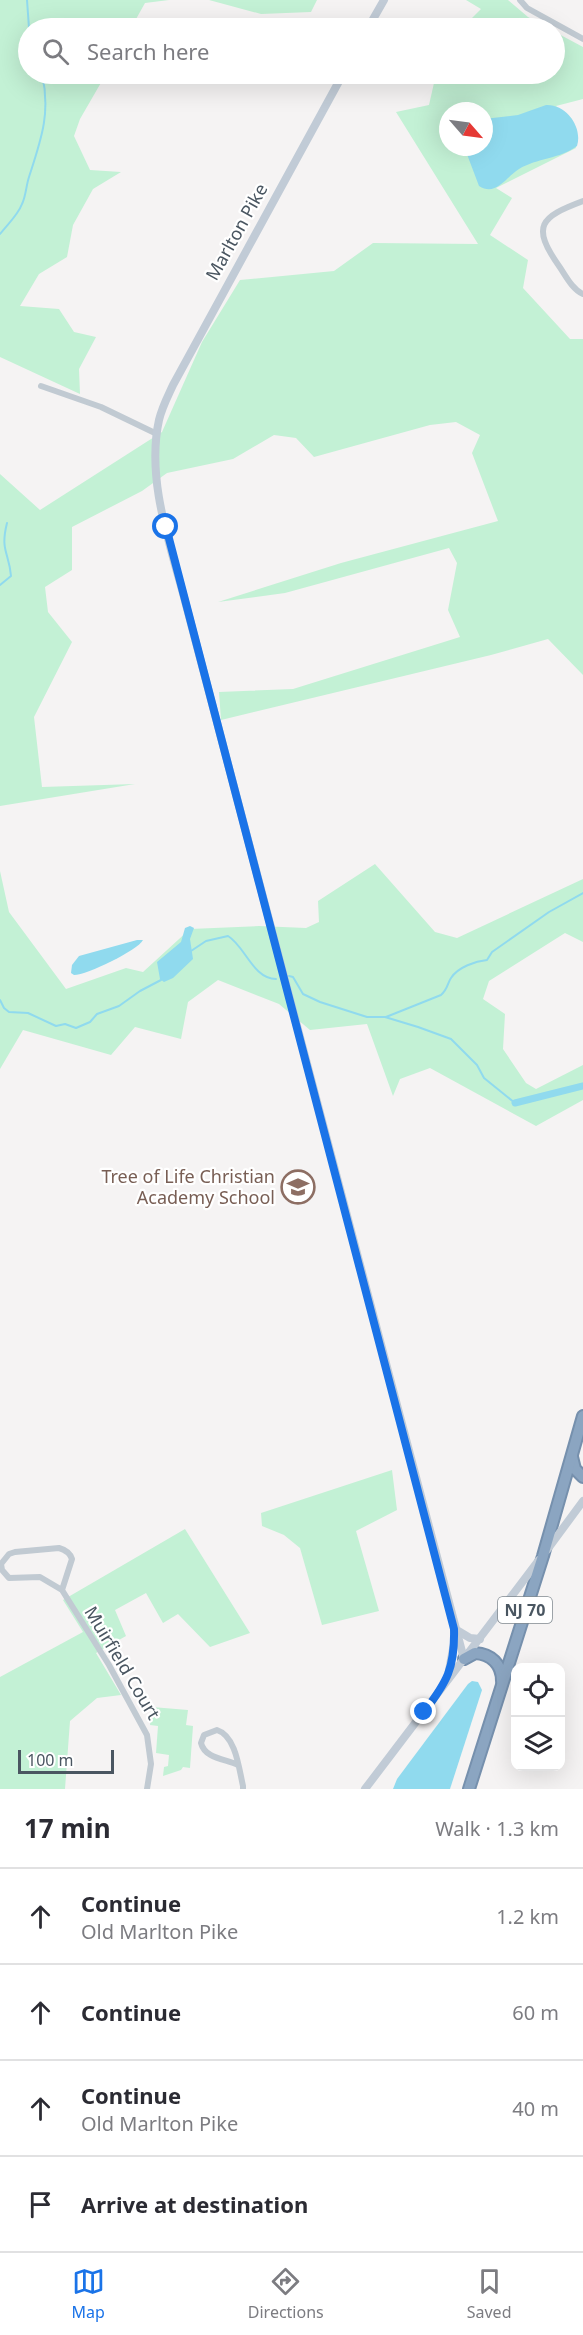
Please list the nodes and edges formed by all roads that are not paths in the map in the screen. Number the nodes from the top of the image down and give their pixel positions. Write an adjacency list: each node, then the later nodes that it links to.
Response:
1 (384, 0): 3 (street)
2 (520, 0): 4 (street)
3 (374, 18)
4 (545, 18)
5 (565, 29): 6 (street)
6 (583, 39)
7 (337, 84): 11 (street, Marlton Pike)
8 (583, 201): 9 (street)
9 (583, 294)
10 (41, 386): 11 (street)
11 (157, 434): 18 (street, Marlton Pike)
12 (583, 1416): 13 (highway, NJ 70)
13 (572, 1455): 14 (highway); 16 (highway, NJ 70)
14 (583, 1476)
15 (583, 1501): 16 (street)
16 (543, 1556): 19 (street); 21 (highway, NJ 70)
17 (62, 1590): 17 (street); 24 (street, Muirfield Court)
18 (454, 1629): 19 (street); 20 (street); 22 (street)
19 (480, 1639): 20 (street)
20 (464, 1659): 21 (highway); 22 (street)
21 (502, 1684): 27 (highway, NJ 70)
22 (444, 1685): 26 (street)
23 (238, 1765): 23 (street); 25 (street)
24 (147, 1789)
25 (243, 1789)
26 (365, 1789)
27 (469, 1789)

